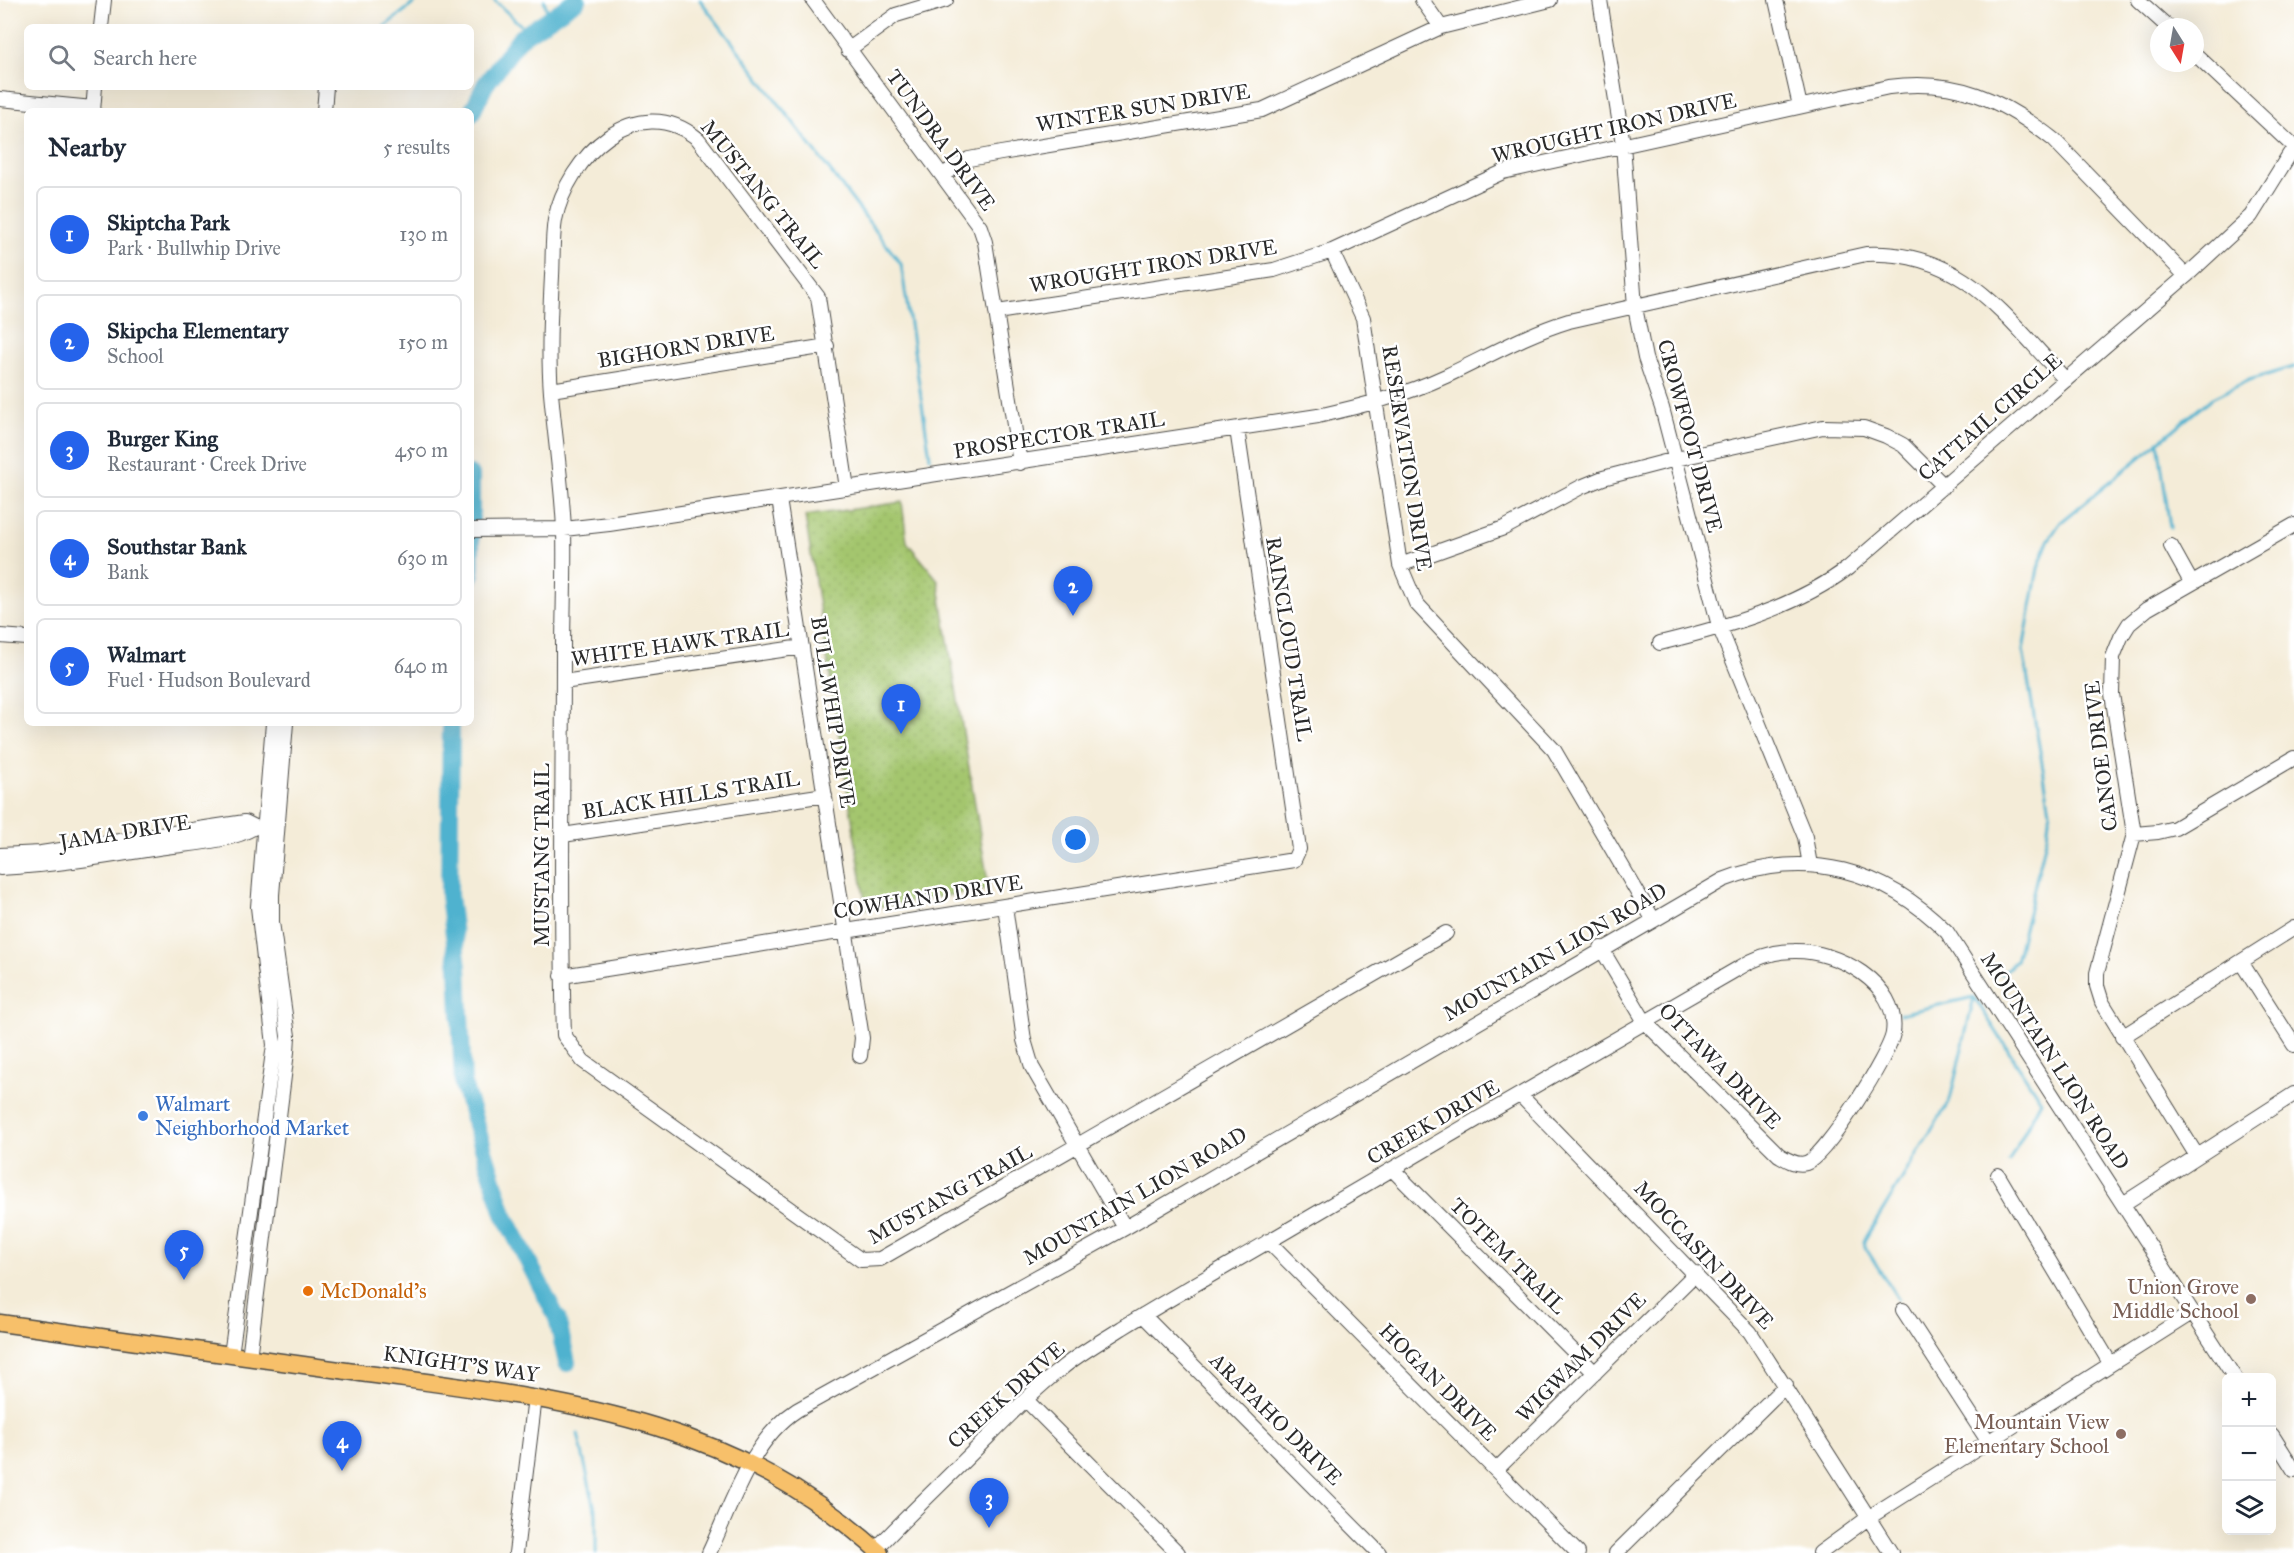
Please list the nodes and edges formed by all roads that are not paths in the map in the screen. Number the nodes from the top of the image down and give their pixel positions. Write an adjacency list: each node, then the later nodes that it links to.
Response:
1 (104, 0): 10 (street)
2 (813, 0): 12 (street, TUNDRA DRIVE)
3 (946, 0): 12 (street)
4 (1422, 0): 11 (street)
5 (1550, 0): 11 (street, WINTER SUN DRIVE)
6 (1600, 0): 21 (street, CROWFOOT DRIVE)
7 (1776, 0): 17 (street)
8 (2138, 0): 9 (street)
9 (2158, 18)
10 (101, 24)
11 (1442, 27): 23 (street, WINTER SUN DRIVE)
12 (848, 50): 23 (street, TUNDRA DRIVE)
13 (2204, 62): 22 (street)
14 (95, 90): 19 (street)
15 (326, 90): 20 (street)
16 (0, 99): 18 (street)
17 (1800, 106): 21 (street, WROUGHT IRON DRIVE); 25 (street, WROUGHT IRON DRIVE)
18 (76, 108)
19 (93, 108)
20 (324, 108)
21 (1623, 144): 24 (street, WROUGHT IRON DRIVE); 26 (street, CROWFOOT DRIVE)
22 (2294, 147): 25 (street, CATTAIL CIRCLE)
23 (942, 175): 27 (street, TUNDRA DRIVE)
24 (1332, 251): 27 (street, WROUGHT IRON DRIVE); 31 (street, RESERVATION DRIVE)
25 (2186, 276): 29 (street, CATTAIL CIRCLE)
26 (1635, 307): 29 (street, PROSPECTOR TRAIL); 31 (street, PROSPECTOR TRAIL); 33 (street, CROWFOOT DRIVE)
27 (997, 312): 34 (street, TUNDRA DRIVE)
28 (827, 346): 30 (street, BIGHORN DRIVE); 30 (street, MUSTANG TRAIL); 36 (street, MUSTANG TRAIL)
29 (2066, 380): 35 (street, CATTAIL CIRCLE)
30 (551, 390): 39 (street, MUSTANG TRAIL)
31 (1376, 402): 32 (street, PROSPECTOR TRAIL); 42 (street, RESERVATION DRIVE)
32 (1237, 429): 34 (street, PROSPECTOR TRAIL); 58 (street, RAINCLOUD TRAIL)
33 (1676, 459): 35 (street); 42 (street); 44 (street, CROWFOOT DRIVE)
34 (1020, 462): 36 (street, PROSPECTOR TRAIL)
35 (1944, 486): 44 (street, CATTAIL CIRCLE)
36 (847, 488): 37 (street, PROSPECTOR TRAIL)
37 (779, 498): 39 (street, PROSPECTOR TRAIL); 48 (street, BULLWHIP DRIVE)
38 (2294, 525): 43 (street, CANOE DRIVE)
39 (564, 529): 40 (street, PROSPECTOR TRAIL); 49 (street, MUSTANG TRAIL)
40 (474, 530)
41 (2171, 546): 43 (street)
42 (1400, 565): 62 (street, RESERVATION DRIVE)
43 (2191, 582): 55 (street, CANOE DRIVE)
44 (1719, 626): 47 (street, CATTAIL CIRCLE); 59 (street, CROWFOOT DRIVE)
45 (0, 636): 46 (street)
46 (24, 638)
47 (1660, 643)
48 (802, 647): 49 (street, WHITE HAWK TRAIL); 53 (street, BULLWHIP DRIVE)
49 (563, 682): 56 (street, MUSTANG TRAIL)
50 (273, 726): 54 (street)
51 (285, 726): 54 (street)
52 (2294, 758): 55 (street)
53 (825, 795): 56 (street, BLACK HILLS TRAIL); 64 (street, BULLWHIP DRIVE)
54 (265, 828): 57 (street, JAMA DRIVE); 60 (street, JAMA DRIVE); 80 (street)
55 (2134, 834): 70 (street, CANOE DRIVE)
56 (563, 835): 68 (street, MUSTANG TRAIL)
57 (0, 855)
58 (1298, 856): 61 (street, COWHAND DRIVE)
59 (1810, 865): 62 (street, MOUNTAIN LION ROAD); 81 (street, MOUNTAIN LION ROAD)
60 (0, 868)
61 (1005, 906): 64 (street, COWHAND DRIVE); 75 (street)
62 (1653, 919): 66 (street, MOUNTAIN LION ROAD)
63 (2294, 928): 67 (street)
64 (846, 932): 68 (street, COWHAND DRIVE); 72 (street, BULLWHIP DRIVE)
65 (1446, 933): 75 (street, MUSTANG TRAIL)
66 (1601, 948): 69 (street, OTTAWA DRIVE); 82 (street, MOUNTAIN LION ROAD)
67 (2241, 962): 70 (street); 71 (street)
68 (562, 976): 75 (street, MUSTANG TRAIL)
69 (1645, 1022): 74 (street, CREEK DRIVE); 77 (street, OTTAWA DRIVE); 77 (street, CREEK DRIVE)
70 (2122, 1036): 76 (street, CANOE DRIVE)
71 (2294, 1045)
72 (860, 1056)
73 (2294, 1094): 76 (street)
74 (1521, 1096): 78 (street, CREEK DRIVE); 86 (street, MOCCASIN DRIVE)
75 (1079, 1146): 82 (street)
76 (2197, 1156): 81 (street)
77 (1805, 1164)
78 (1392, 1169): 83 (street, CREEK DRIVE); 94 (street, TOTEM TRAIL)
79 (1998, 1175): 93 (street)
80 (262, 1189): 84 (street); 85 (street)
81 (2123, 1204): 88 (street, MOUNTAIN LION ROAD)
82 (1125, 1228): 101 (street, MOUNTAIN LION ROAD)
83 (1268, 1241): 89 (street, CREEK DRIVE); 102 (street, HOGAN DRIVE)
84 (244, 1262): 85 (street); 91 (street)
85 (260, 1264): 92 (street)
86 (1696, 1273): 94 (street, WIGWAM DRIVE); 96 (street, MOCCASIN DRIVE)
87 (1903, 1310): 99 (street)
88 (2193, 1312): 93 (street); 95 (street, MOUNTAIN LION ROAD)
89 (1143, 1315): 98 (street, CREEK DRIVE); 109 (street, ARAPAHO DRIVE)
90 (0, 1323): 91 (main road, KNIGHT'S WAY)
91 (231, 1355): 92 (main road, KNIGHT'S WAY)
92 (249, 1358): 97 (main road, KNIGHT'S WAY)
93 (2110, 1363): 99 (street)
94 (1595, 1373): 102 (street, WIGWAM DRIVE)
95 (2232, 1373)
96 (1786, 1384): 104 (street, MOCCASIN DRIVE); 111 (street)
97 (535, 1397): 101 (main road, KNIGHT'S WAY); 106 (street)
98 (1026, 1400): 105 (street, CREEK DRIVE); 108 (street)
99 (1988, 1441): 104 (street)
100 (2276, 1443): 103 (street)
101 (750, 1464): 105 (main road, KNIGHT'S WAY); 107 (street, MOUNTAIN LION ROAD)
102 (1496, 1470): 110 (street, HOGAN DRIVE)
103 (2294, 1470)
104 (1868, 1518): 112 (street); 113 (street, MOCCASIN DRIVE)
105 (878, 1551)
106 (516, 1553)
107 (709, 1553)
108 (1178, 1553)
109 (1379, 1553)
110 (1578, 1553)
111 (1616, 1553)
112 (1821, 1553)
113 (1891, 1553)

